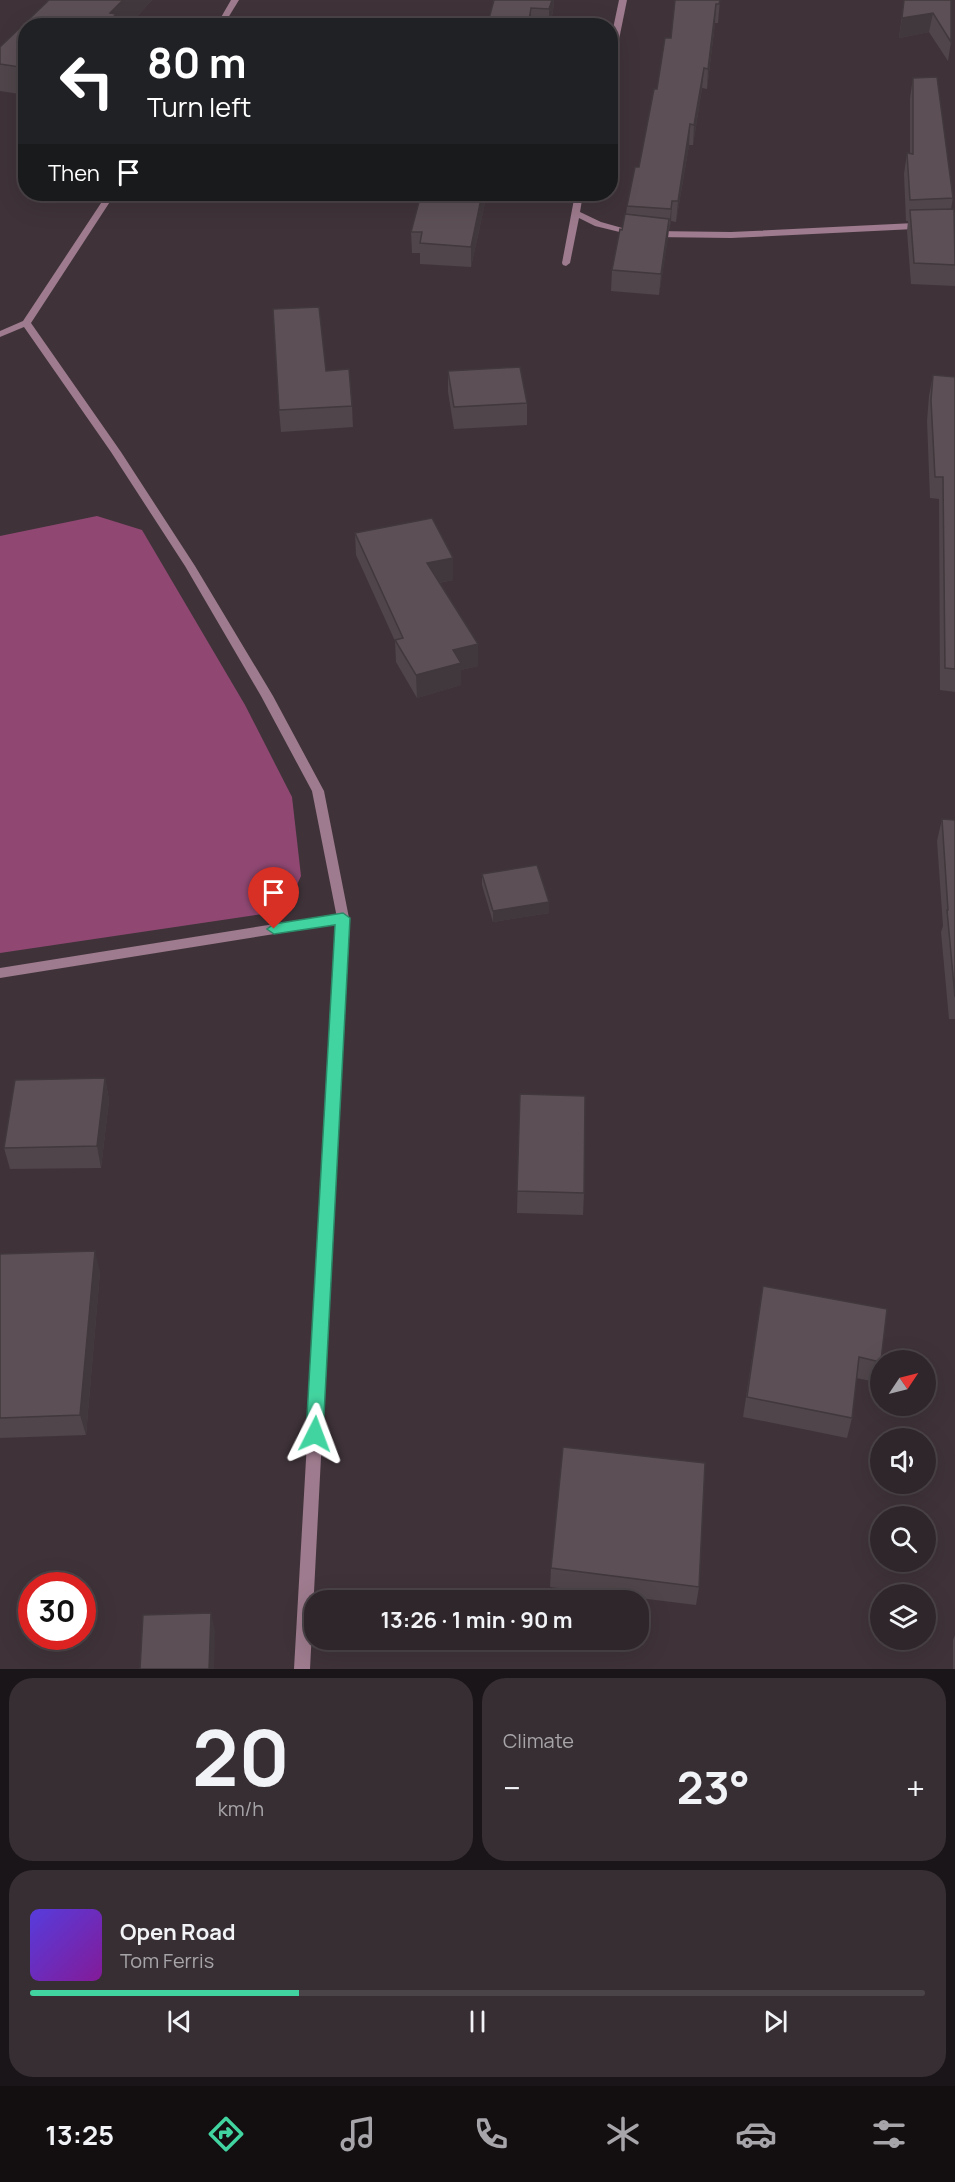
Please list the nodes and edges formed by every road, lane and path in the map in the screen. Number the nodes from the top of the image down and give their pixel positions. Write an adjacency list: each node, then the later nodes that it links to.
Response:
1 (235, 0): 3 (street)
2 (623, 0): 4 (street)
3 (224, 18)
4 (618, 25)
5 (106, 201): 10 (street)
6 (577, 201): 7 (street)
7 (574, 213): 8 (street); 9 (street)
8 (955, 224)
9 (566, 263)
10 (26, 323): 11 (street); 12 (street)
11 (0, 334)
12 (343, 918): 13 (street); 14 (street)
13 (0, 973)
14 (302, 1669)

